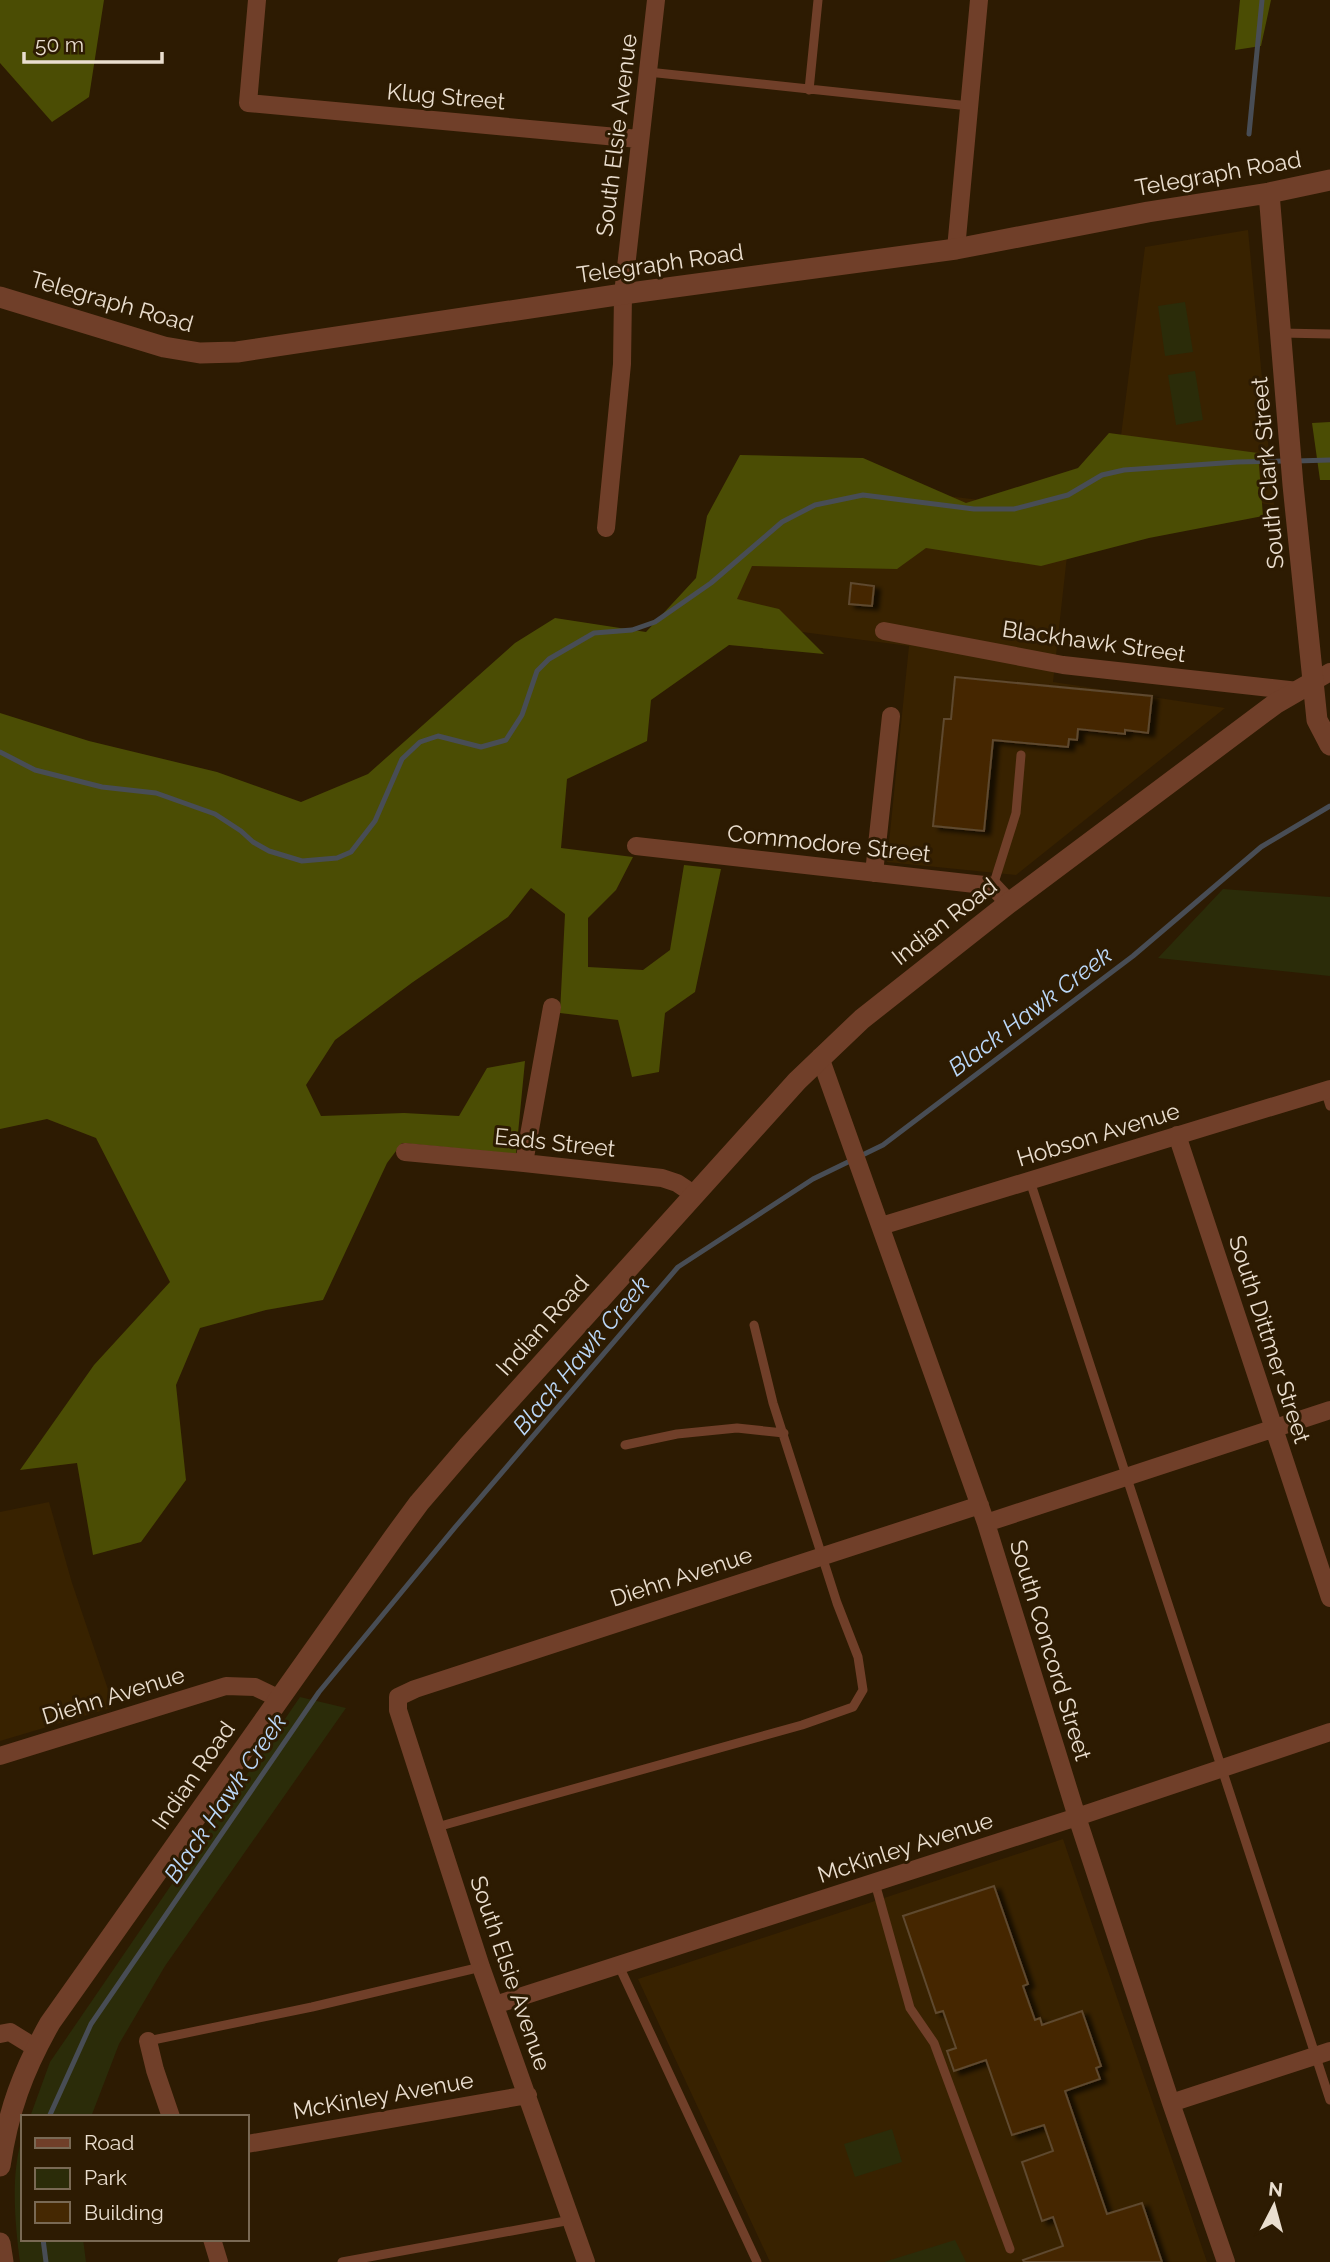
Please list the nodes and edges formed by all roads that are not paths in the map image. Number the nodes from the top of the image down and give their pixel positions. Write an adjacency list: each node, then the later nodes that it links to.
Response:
1 (257, 0): 8 (street, Klug Street)
2 (656, 0): 5 (street, South Elsie Avenue)
3 (818, 0): 6 (lane)
4 (979, 0): 7 (street)
5 (648, 72): 6 (lane); 8 (street, South Elsie Avenue)
6 (809, 90): 7 (lane)
7 (969, 106): 11 (street)
8 (639, 139): 12 (street, South Elsie Avenue)
9 (1330, 180): 10 (street, Telegraph Road)
10 (1269, 193): 11 (street, Telegraph Road); 14 (street, South Clark Street)
11 (956, 249): 12 (street, Telegraph Road)
12 (623, 294): 13 (street, Telegraph Road); 16 (street, South Elsie Avenue)
13 (0, 297)
14 (1281, 332): 15 (lane); 18 (street, South Clark Street)
15 (1330, 334)
16 (606, 528)
17 (884, 631): 18 (street, Blackhawk Street)
18 (1313, 682): 20 (street, South Clark Street); 25 (street, Indian Road)
19 (891, 716): 23 (street)
20 (1330, 745)
21 (1021, 755): 24 (lane)
22 (636, 846): 23 (street, Commodore Street)
23 (874, 873): 24 (street, Commodore Street)
24 (993, 886): 25 (street)
25 (1009, 903): 27 (street, Indian Road)
26 (552, 1007): 31 (street)
27 (820, 1056): 33 (street, Indian Road); 34 (street, South Concord Street)
28 (1328, 1095): 29 (street, Hobson Avenue)
29 (1177, 1135): 32 (street, Hobson Avenue); 37 (street, South Dittmer Street)
30 (405, 1153): 31 (street, Eads Street)
31 (524, 1163): 33 (street, Eads Street)
32 (1030, 1181): 34 (street, Hobson Avenue); 40 (lane)
33 (695, 1195): 46 (street, Indian Road)
34 (881, 1226): 41 (street, South Concord Street)
35 (754, 1325): 38 (lane)
36 (1330, 1410): 37 (street)
37 (1274, 1428): 40 (street); 44 (street, South Dittmer Street)
38 (784, 1433): 39 (lane); 43 (lane)
39 (625, 1445)
40 (1126, 1477): 42 (street); 49 (lane)
41 (980, 1505): 42 (street, South Concord Street); 43 (street, Diehn Avenue)
42 (986, 1523): 50 (street, South Concord Street)
43 (823, 1556): 45 (street, Diehn Avenue); 51 (lane)
44 (1330, 1598)
45 (398, 1697): 51 (street, South Elsie Avenue)
46 (279, 1699): 48 (street, Diehn Avenue); 58 (street, Indian Road)
47 (1330, 1732): 49 (street, McKinley Avenue)
48 (0, 1756)
49 (1221, 1769): 50 (street, McKinley Avenue); 59 (lane)
50 (1077, 1817): 52 (street, McKinley Avenue); 62 (street, South Concord Street)
51 (437, 1827): 54 (street, South Elsie Avenue)
52 (875, 1883): 53 (street, McKinley Avenue); 69 (lane)
53 (619, 1966): 55 (street, McKinley Avenue); 74 (lane)
54 (481, 1967): 55 (street, South Elsie Avenue); 57 (lane)
55 (495, 2005): 60 (street, South Elsie Avenue)
56 (0, 2034): 58 (street)
57 (148, 2040): 63 (street)
58 (36, 2048): 65 (street, Indian Road)
59 (1322, 2054): 61 (lane); 62 (street)
60 (528, 2095): 64 (street, McKinley Avenue); 66 (street, South Elsie Avenue)
61 (1330, 2100)
62 (1171, 2103): 75 (street, South Concord Street)
63 (170, 2115)
64 (248, 2144)
65 (0, 2166)
66 (571, 2220): 72 (lane); 73 (street, South Elsie Avenue)
67 (213, 2241): 71 (street)
68 (0, 2243): 70 (street)
69 (1010, 2249)
70 (3, 2262)
71 (219, 2262)
72 (342, 2262)
73 (586, 2262)
74 (757, 2262)
75 (1226, 2262)

